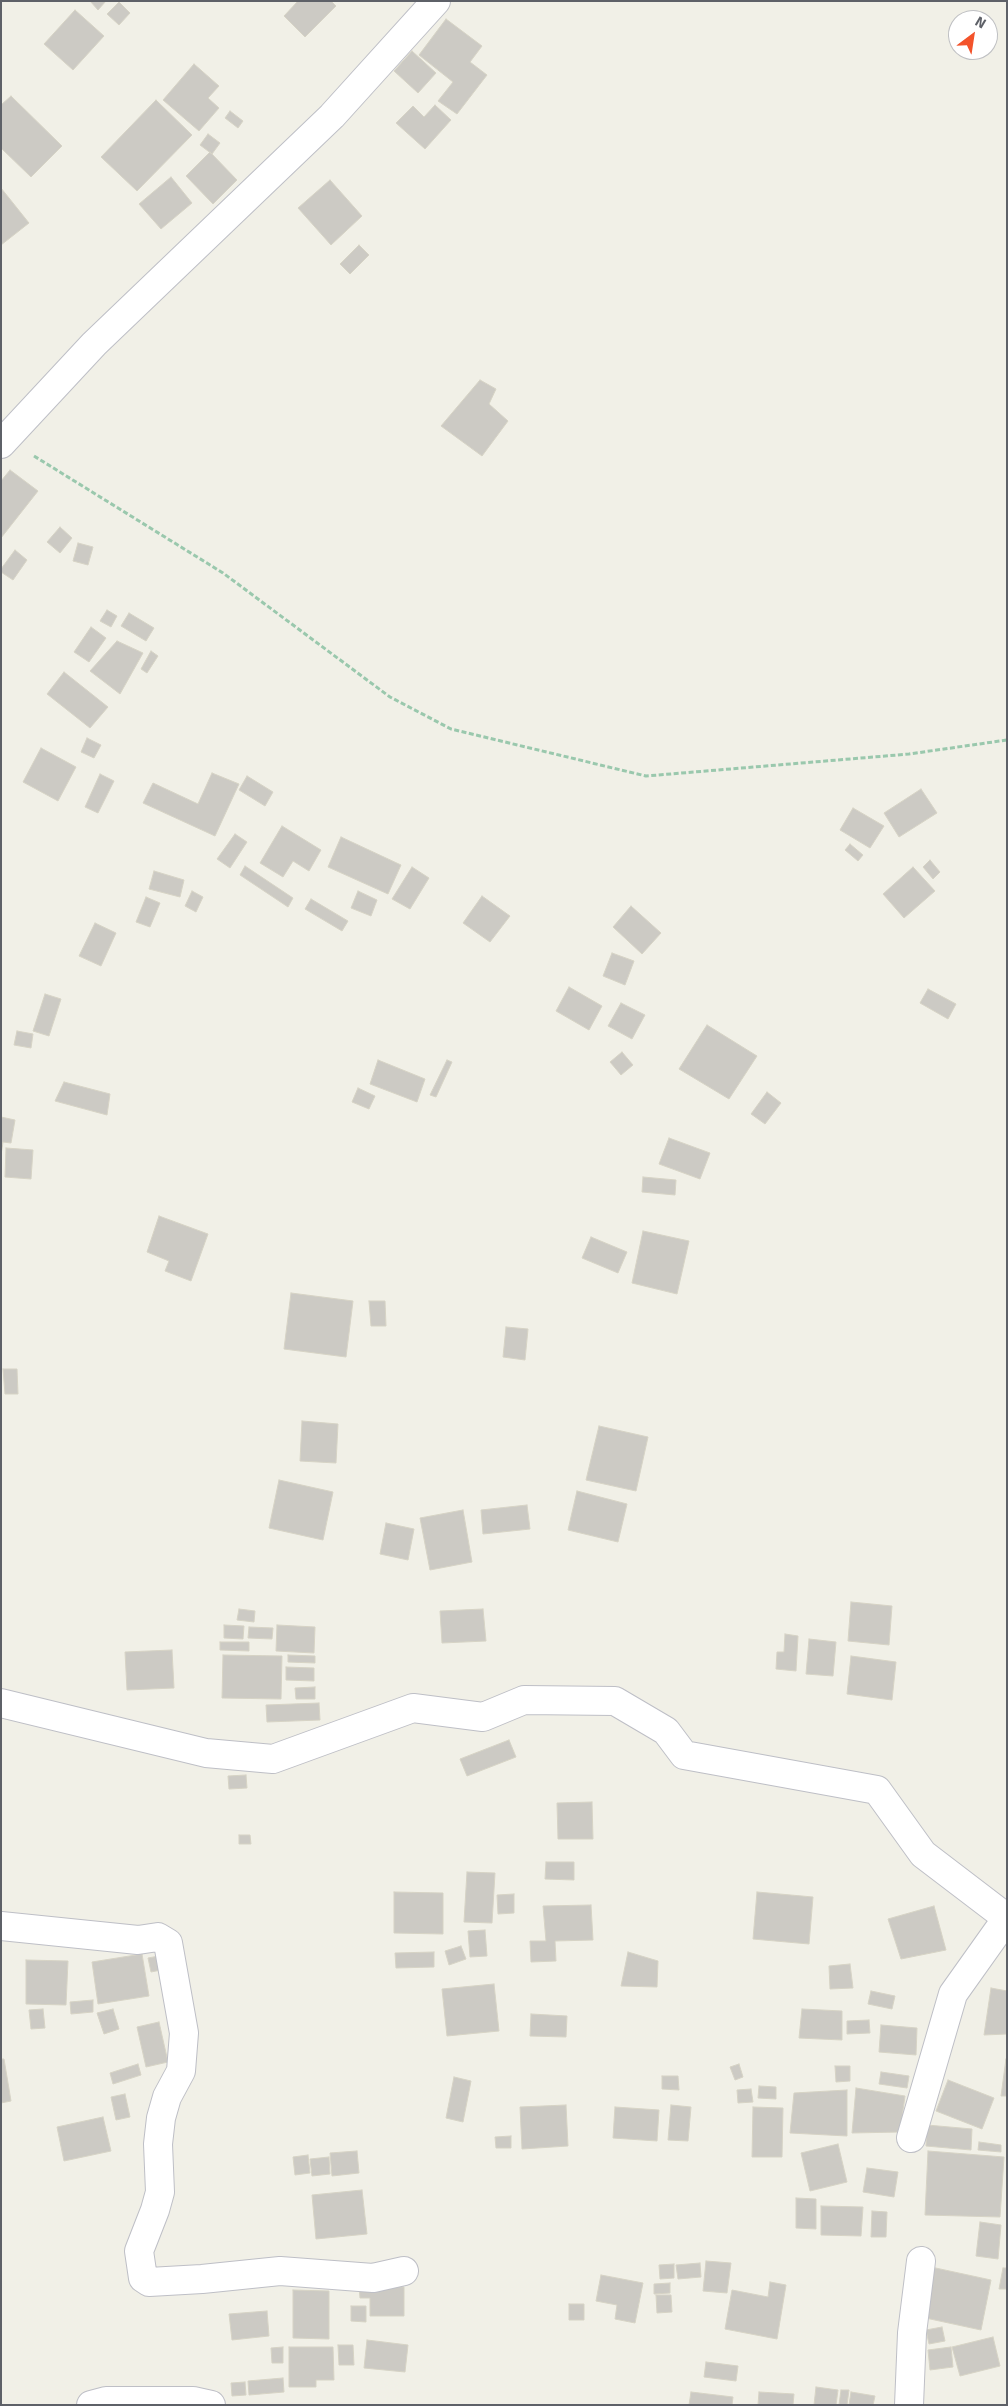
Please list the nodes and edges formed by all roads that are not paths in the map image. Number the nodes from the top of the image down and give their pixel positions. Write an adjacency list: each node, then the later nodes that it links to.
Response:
1 (436, 1): 2 (street)
2 (3, 441)
3 (1, 1703): 4 (street)
4 (1007, 1918): 6 (street)
5 (1, 1926): 8 (street)
6 (911, 2138)
7 (922, 2261): 11 (street)
8 (404, 2271)
9 (91, 2405): 10 (street)
10 (211, 2405)
11 (909, 2405)

